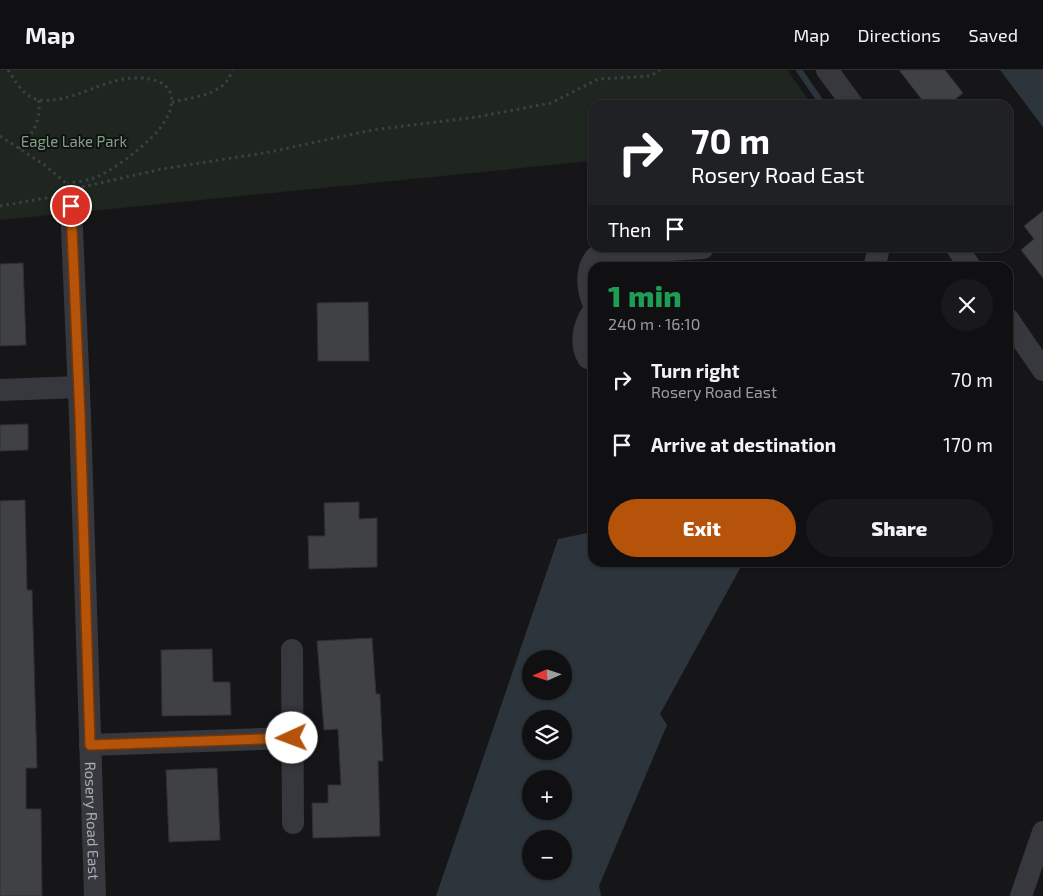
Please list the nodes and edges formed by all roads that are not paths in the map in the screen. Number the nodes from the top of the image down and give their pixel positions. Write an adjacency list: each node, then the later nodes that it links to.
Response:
1 (827, 70): 2 (street)
2 (849, 100)
3 (70, 198): 10 (street, Rosery Road East)
4 (634, 252): 5 (street)
5 (594, 262)
6 (588, 322): 8 (street)
7 (1013, 327): 9 (street)
8 (588, 358)
9 (1043, 370)
10 (79, 387): 11 (street); 14 (street, Rosery Road East)
11 (0, 390)
12 (292, 650): 13 (street)
13 (292, 738): 14 (street); 15 (street)
14 (90, 745): 17 (street, Rosery Road East)
15 (293, 823)
16 (1043, 832): 18 (street)
17 (95, 896)
18 (1021, 896)

